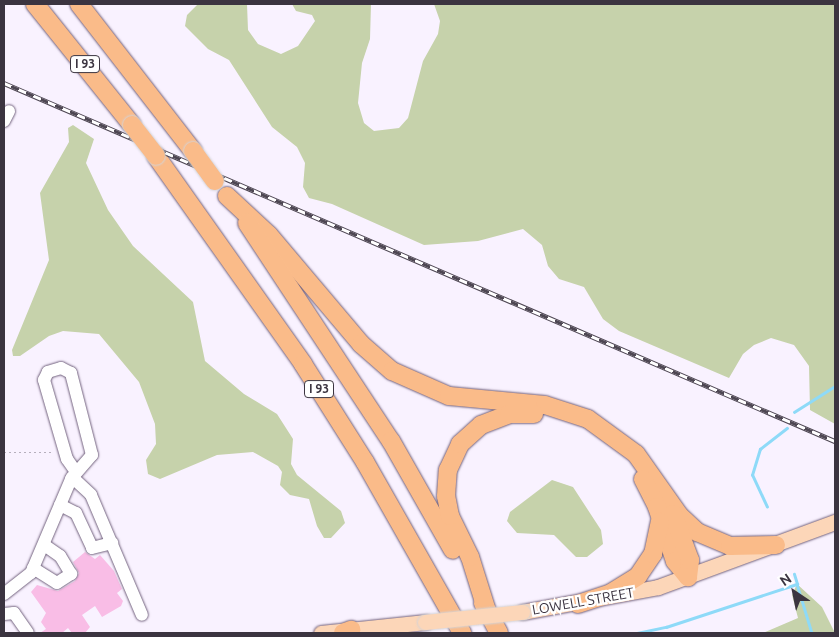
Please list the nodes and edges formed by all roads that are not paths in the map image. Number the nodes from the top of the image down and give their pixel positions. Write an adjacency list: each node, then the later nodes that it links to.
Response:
1 (35, 4): 22 (highway, I 93, bridge)
2 (79, 4): 3 (highway, I 93, bridge)
3 (227, 196): 5 (highway); 16 (highway, I 93)
4 (74, 474): 4 (lane); 6 (lane); 9 (lane)
5 (663, 491): 11 (highway); 13 (highway)
6 (60, 504): 9 (lane); 10 (lane)
7 (660, 514): 13 (highway); 15 (highway); 16 (highway)
8 (835, 522): 11 (main road, LOWELL STREET)
9 (112, 543): 18 (lane)
10 (44, 545): 12 (lane); 12 (lane)
11 (776, 545): 13 (main road, LOWELL STREET)
12 (34, 568): 14 (lane)
13 (688, 578): 15 (main road, LOWELL STREET)
14 (4, 594)
15 (578, 604): 19 (main road, LOWELL STREET, bridge)
16 (486, 608): 23 (highway, I 93)
17 (4, 614): 20 (lane)
18 (142, 615)
19 (347, 632): 21 (main road, LOWELL STREET)
20 (28, 633)
21 (321, 633)
22 (462, 633)
23 (499, 633)

